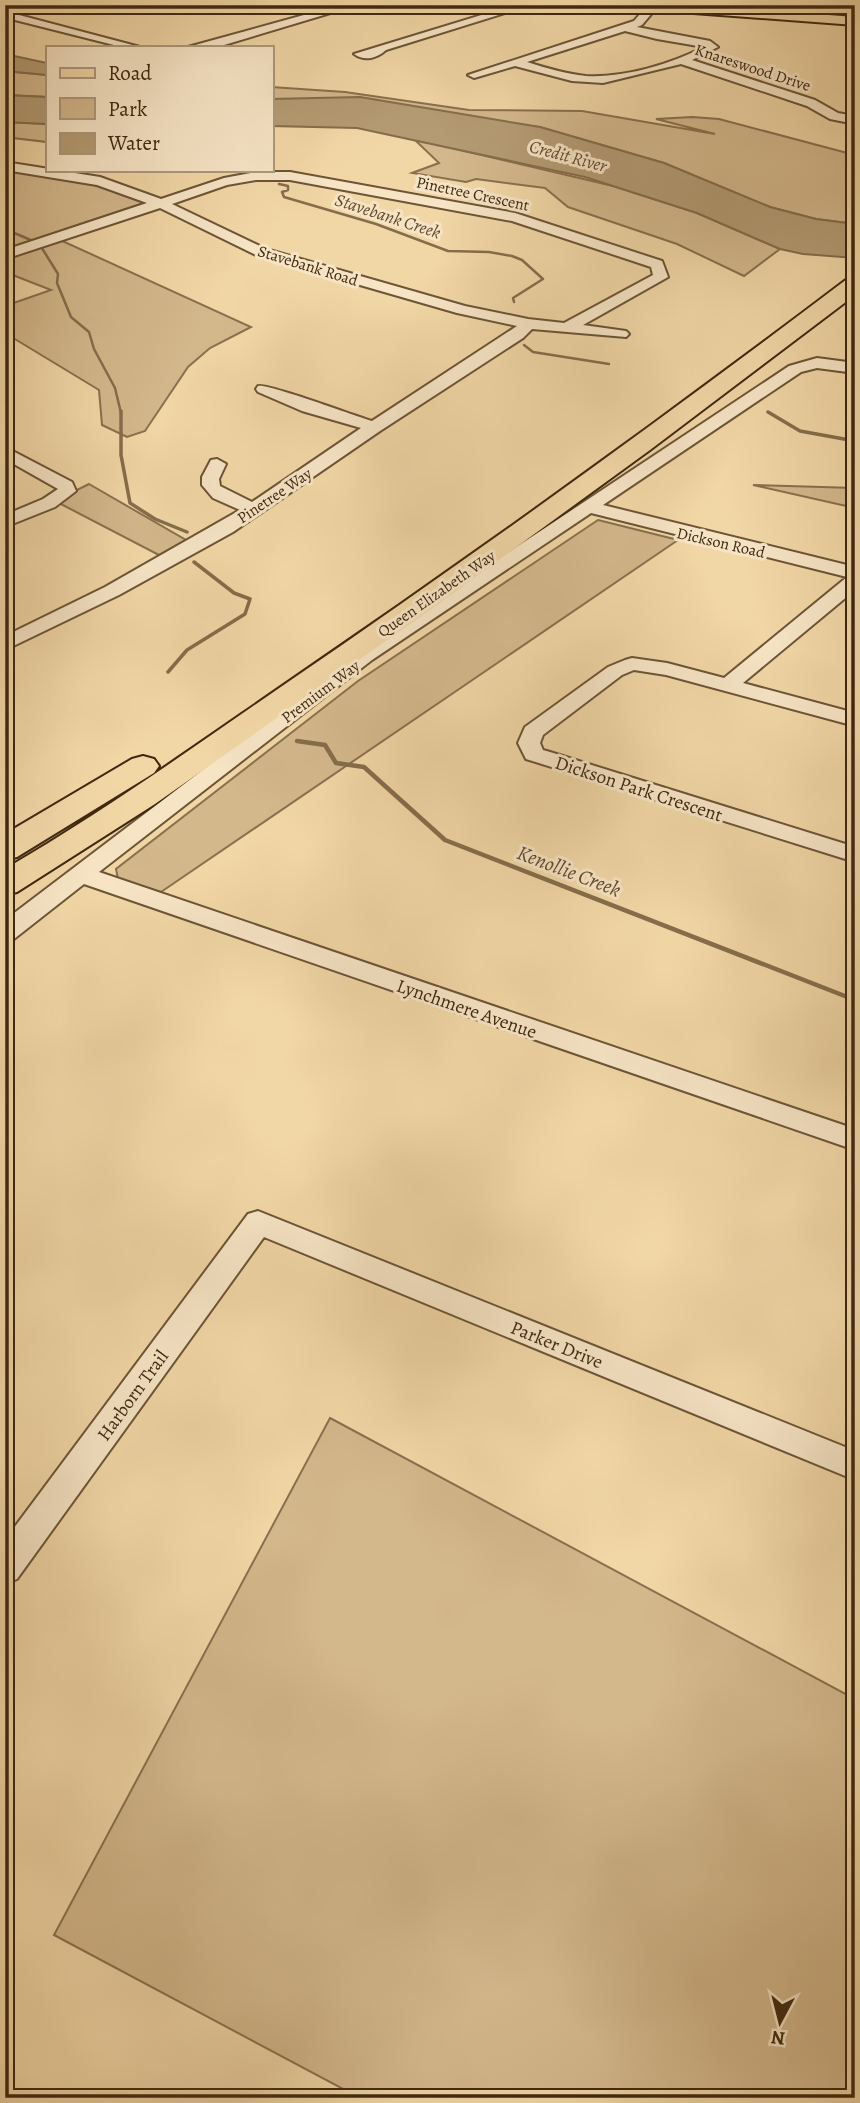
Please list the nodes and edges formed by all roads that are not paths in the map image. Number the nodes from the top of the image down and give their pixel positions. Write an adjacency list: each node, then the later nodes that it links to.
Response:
1 (151, 5): 7 (street)
2 (352, 5): 12 (street)
3 (526, 5): 13 (street)
4 (826, 5): 8 (street)
5 (646, 6): 8 (main road); 10 (street)
6 (14, 8): 11 (street)
7 (164, 10)
8 (801, 17): 9 (main road)
9 (855, 21)
10 (625, 27): 14 (street); 15 (street)
11 (130, 46)
12 (200, 46)
13 (381, 49)
14 (680, 60): 15 (street); 17 (street, Knareswood Drive)
15 (515, 62): 16 (street)
16 (474, 75)
17 (855, 120)
18 (5, 166): 19 (street, Stavebank Road)
19 (160, 203): 20 (street); 23 (street, Stavebank Road); 24 (street, Pinetree Crescent)
20 (5, 255)
21 (855, 267): 22 (highway, Queen Elizabeth Way)
22 (838, 291): 41 (highway, Queen Elizabeth Way); 44 (highway, Queen Elizabeth Way)
23 (528, 324): 24 (street, Stavebank Road); 29 (street, Pinetree Way)
24 (567, 328): 25 (street, Stavebank Road)
25 (621, 334)
26 (826, 363): 27 (street); 33 (street, Premium Way)
27 (855, 368)
28 (264, 389): 29 (street)
29 (374, 427): 34 (street, Pinetree Way)
30 (5, 452): 32 (street)
31 (217, 464): 34 (street)
32 (67, 491): 35 (street)
33 (588, 507): 36 (street, Dickson Road); 43 (street, Premium Way)
34 (254, 509): 38 (street, Pinetree Way)
35 (5, 522)
36 (855, 573)
37 (855, 580): 39 (street)
38 (5, 644)
39 (727, 686): 40 (street, Dickson Park Crescent); 42 (street, Dickson Park Crescent)
40 (855, 720)
41 (5, 849)
42 (855, 855)
43 (80, 874): 45 (street, Premium Way); 46 (street, Lynchmere Avenue)
44 (5, 884)
45 (5, 933)
46 (855, 1140)
47 (258, 1222): 48 (street, Parker Drive); 49 (street, Harborn Trail)
48 (855, 1466)
49 (5, 1568)

